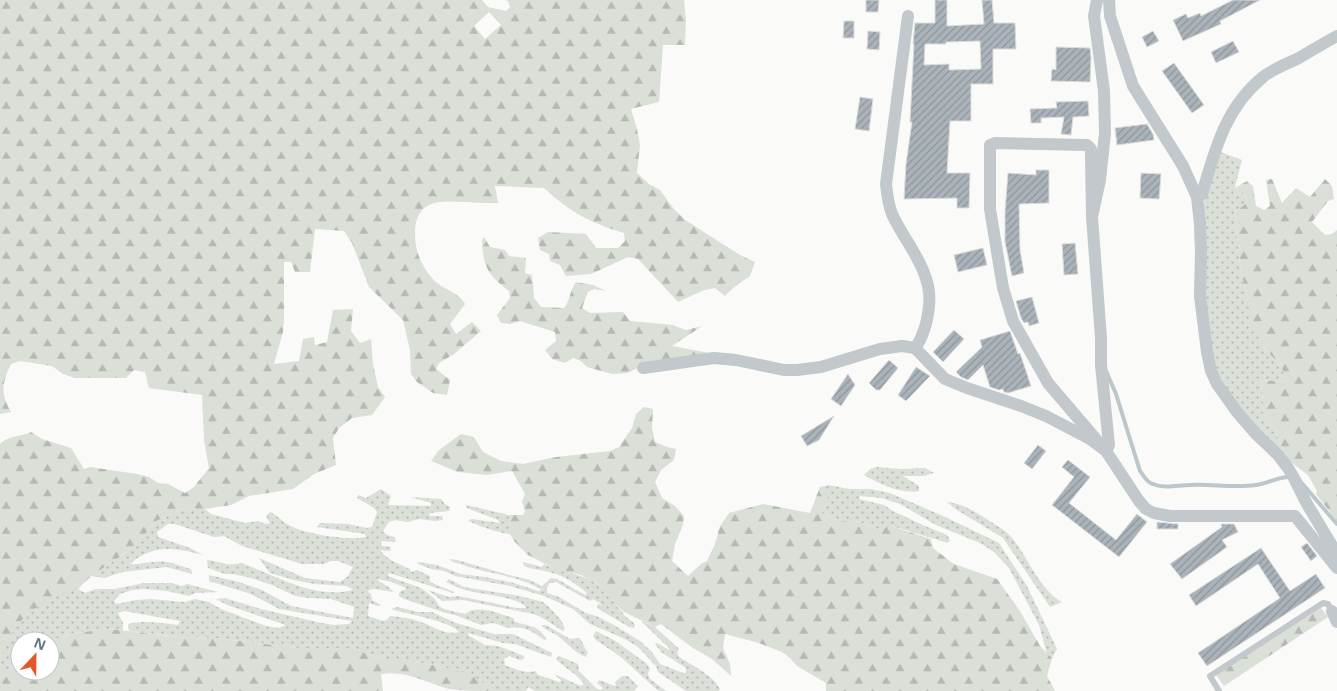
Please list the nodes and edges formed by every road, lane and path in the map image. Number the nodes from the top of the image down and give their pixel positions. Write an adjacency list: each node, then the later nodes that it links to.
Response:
1 (1097, 0): 6 (street)
2 (1109, 0): 5 (street)
3 (908, 16): 7 (street)
4 (1337, 36): 5 (street)
5 (1197, 197): 10 (street)
6 (1092, 217): 9 (street); 9 (street)
7 (915, 348): 8 (street); 9 (street)
8 (643, 368)
9 (1106, 451): 11 (street)
10 (1337, 554)
11 (1337, 568)
12 (1334, 616): 13 (lane)
13 (1219, 691)

